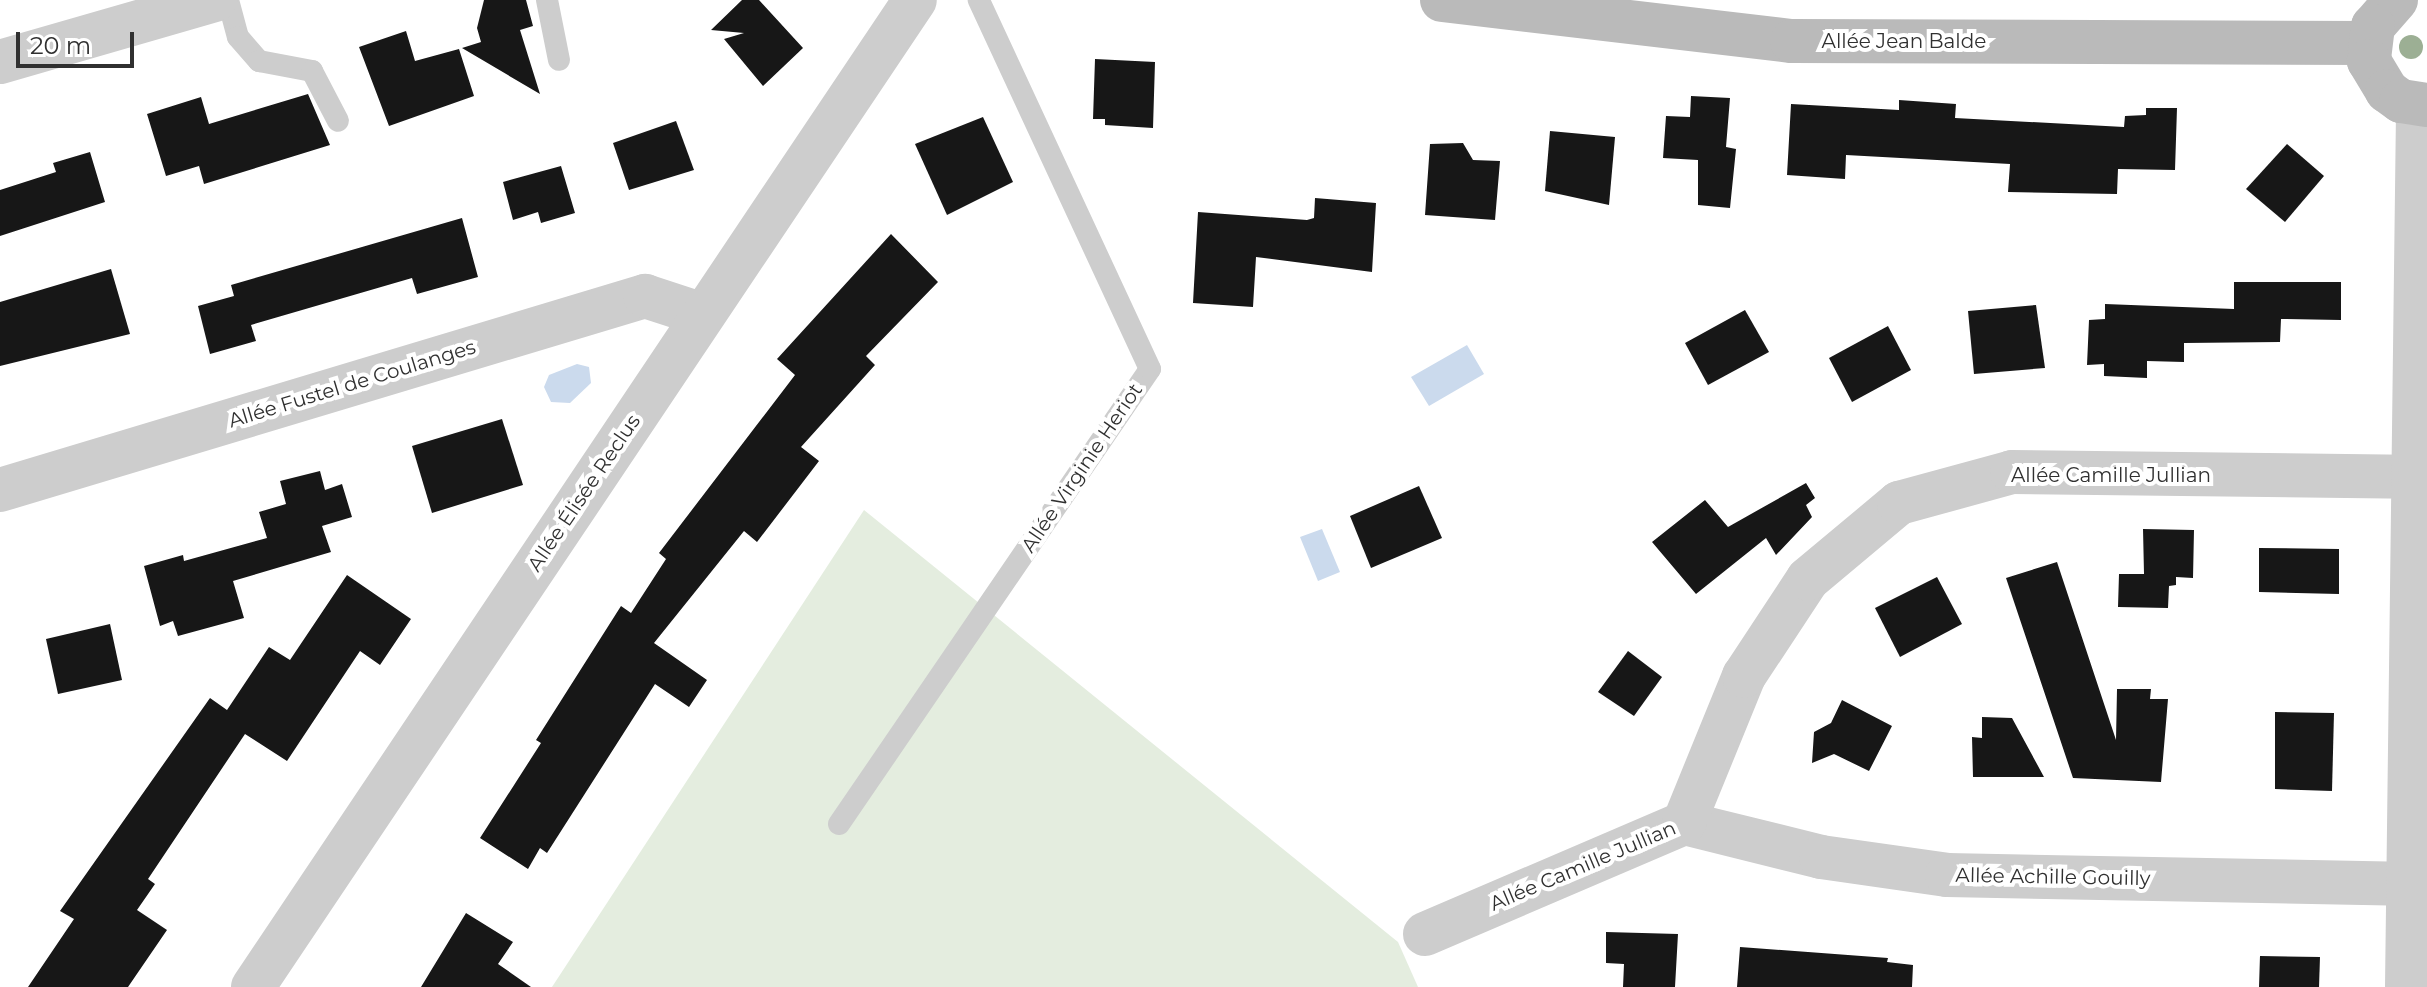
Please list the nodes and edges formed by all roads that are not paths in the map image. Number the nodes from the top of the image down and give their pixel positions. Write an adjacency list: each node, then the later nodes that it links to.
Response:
1 (215, 0): 8 (street)
2 (228, 0): 13 (lane)
3 (547, 0): 10 (lane)
4 (915, 0): 14 (street, Allée Élisée Reclus)
5 (979, 0): 18 (lane, Allée Virginie Heriot)
6 (1442, 0): 9 (street, Allée Jean Balde)
7 (2396, 0): 9 (street)
8 (160, 7): 11 (street)
9 (2368, 43): 12 (street)
10 (559, 60)
11 (0, 62)
12 (2423, 105): 15 (street)
13 (338, 121)
14 (703, 315): 16 (street, Allée Fustel de Coulanges); 21 (street, Allée Élisée Reclus)
15 (2420, 477): 17 (street, Allée Camille Jullian); 19 (street)
16 (0, 490)
17 (1684, 823): 19 (street, Allée Achille Gouilly); 20 (street, Allée Camille Jullian)
18 (839, 824)
19 (2418, 884): 22 (street)
20 (1425, 934)
21 (253, 987)
22 (2407, 987)

